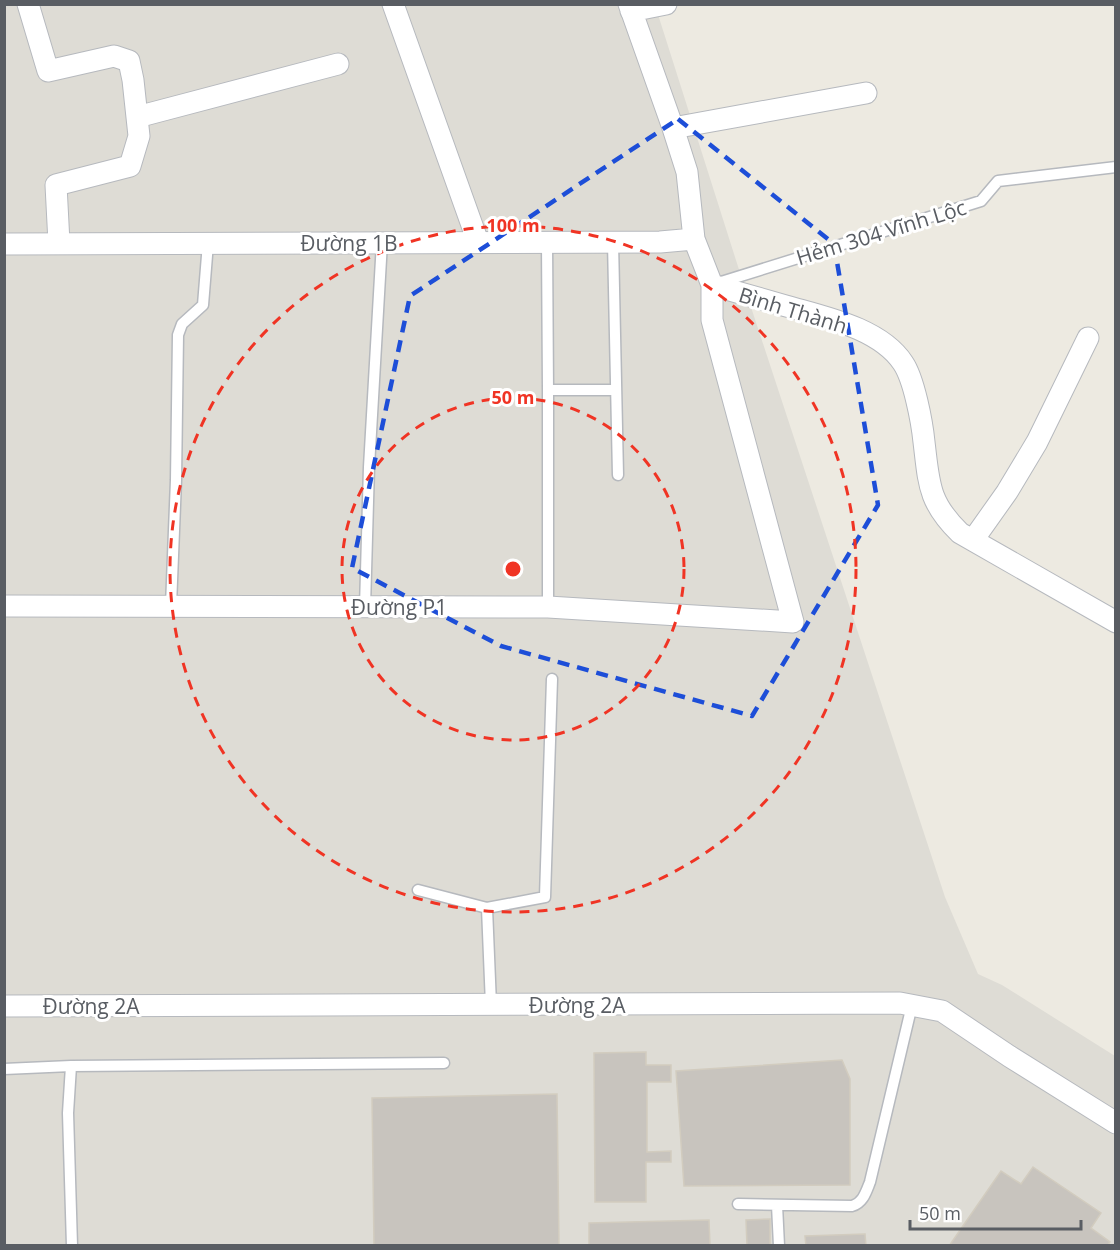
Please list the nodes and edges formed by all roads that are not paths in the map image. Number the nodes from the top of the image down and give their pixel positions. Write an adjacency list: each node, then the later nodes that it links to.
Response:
1 (28, 4): 7 (street)
2 (393, 4): 12 (street)
3 (666, 4): 4 (street)
4 (630, 8): 8 (street, Bình Thành)
5 (338, 64): 7 (street)
6 (866, 93): 8 (street)
7 (137, 117): 15 (street)
8 (673, 128): 10 (street, Bình Thành)
9 (1116, 167): 18 (lane, Hẻm 304 Vĩnh Lộc)
10 (694, 239): 14 (street, Đường 1B); 18 (street, Bình Thành)
11 (382, 242): 12 (street, Đường 1B); 16 (street, Đường 1B); 26 (lane)
12 (478, 242): 13 (street, Đường 1B)
13 (547, 242): 14 (street, Đường 1B); 20 (lane)
14 (613, 242): 21 (lane)
15 (59, 243): 16 (street, Đường 1B); 17 (street, Đường 1B)
16 (208, 243): 25 (lane)
17 (4, 244)
18 (712, 285): 23 (street, Bình Thành); 27 (street, Đường P1)
19 (1088, 338): 23 (street)
20 (548, 390): 21 (lane); 27 (lane)
21 (616, 390): 22 (lane)
22 (618, 475)
23 (973, 540): 28 (street, Bình Thành)
24 (4, 606): 25 (street, Đường P1)
25 (171, 606): 26 (street, Đường P1)
26 (365, 607): 27 (street, Đường P1)
27 (548, 607)
28 (1116, 622)
29 (552, 679): 31 (lane)
30 (418, 890): 31 (lane)
31 (487, 908): 32 (lane)
32 (491, 1005): 33 (street, Đường 2A); 34 (street, Đường 2A)
33 (912, 1005): 38 (street, Đường 2A); 40 (lane)
34 (4, 1006)
35 (444, 1063): 36 (lane)
36 (71, 1066): 37 (lane); 41 (lane)
37 (4, 1069)
38 (1116, 1123)
39 (738, 1204): 40 (lane)
40 (777, 1205): 42 (lane)
41 (72, 1245)
42 (779, 1245)

